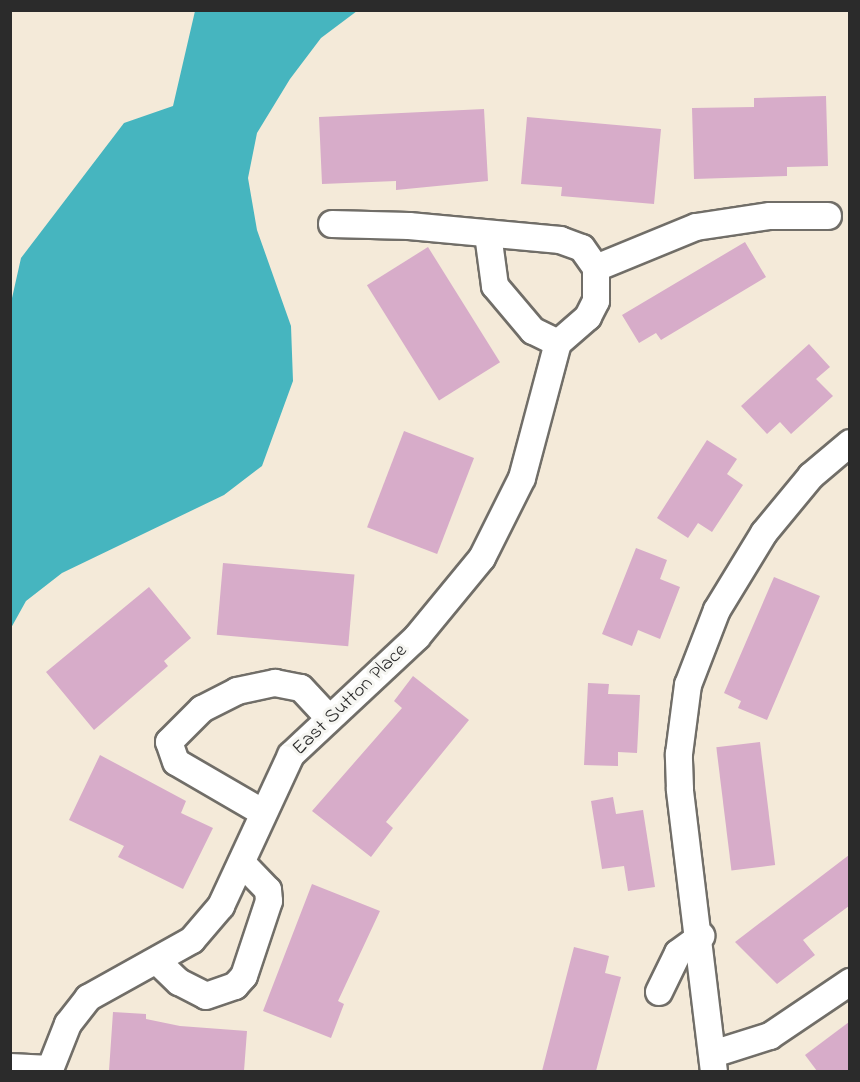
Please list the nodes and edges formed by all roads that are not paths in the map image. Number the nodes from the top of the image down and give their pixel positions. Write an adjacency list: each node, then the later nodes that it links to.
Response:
1 (828, 216): 4 (street)
2 (332, 224): 3 (street)
3 (488, 234): 4 (street); 5 (street)
4 (596, 268): 5 (street)
5 (558, 343): 7 (street, East Sutton Place)
6 (849, 443): 10 (street)
7 (328, 717): 8 (street, East Sutton Place); 8 (street)
8 (262, 812): 9 (street, East Sutton Place)
9 (243, 864): 11 (street, East Sutton Place); 11 (street)
10 (700, 936): 13 (street); 14 (street)
11 (158, 962): 16 (street, East Sutton Place)
12 (849, 982): 14 (street)
13 (659, 992)
14 (714, 1063)
15 (10, 1067): 16 (street)
16 (49, 1070)

